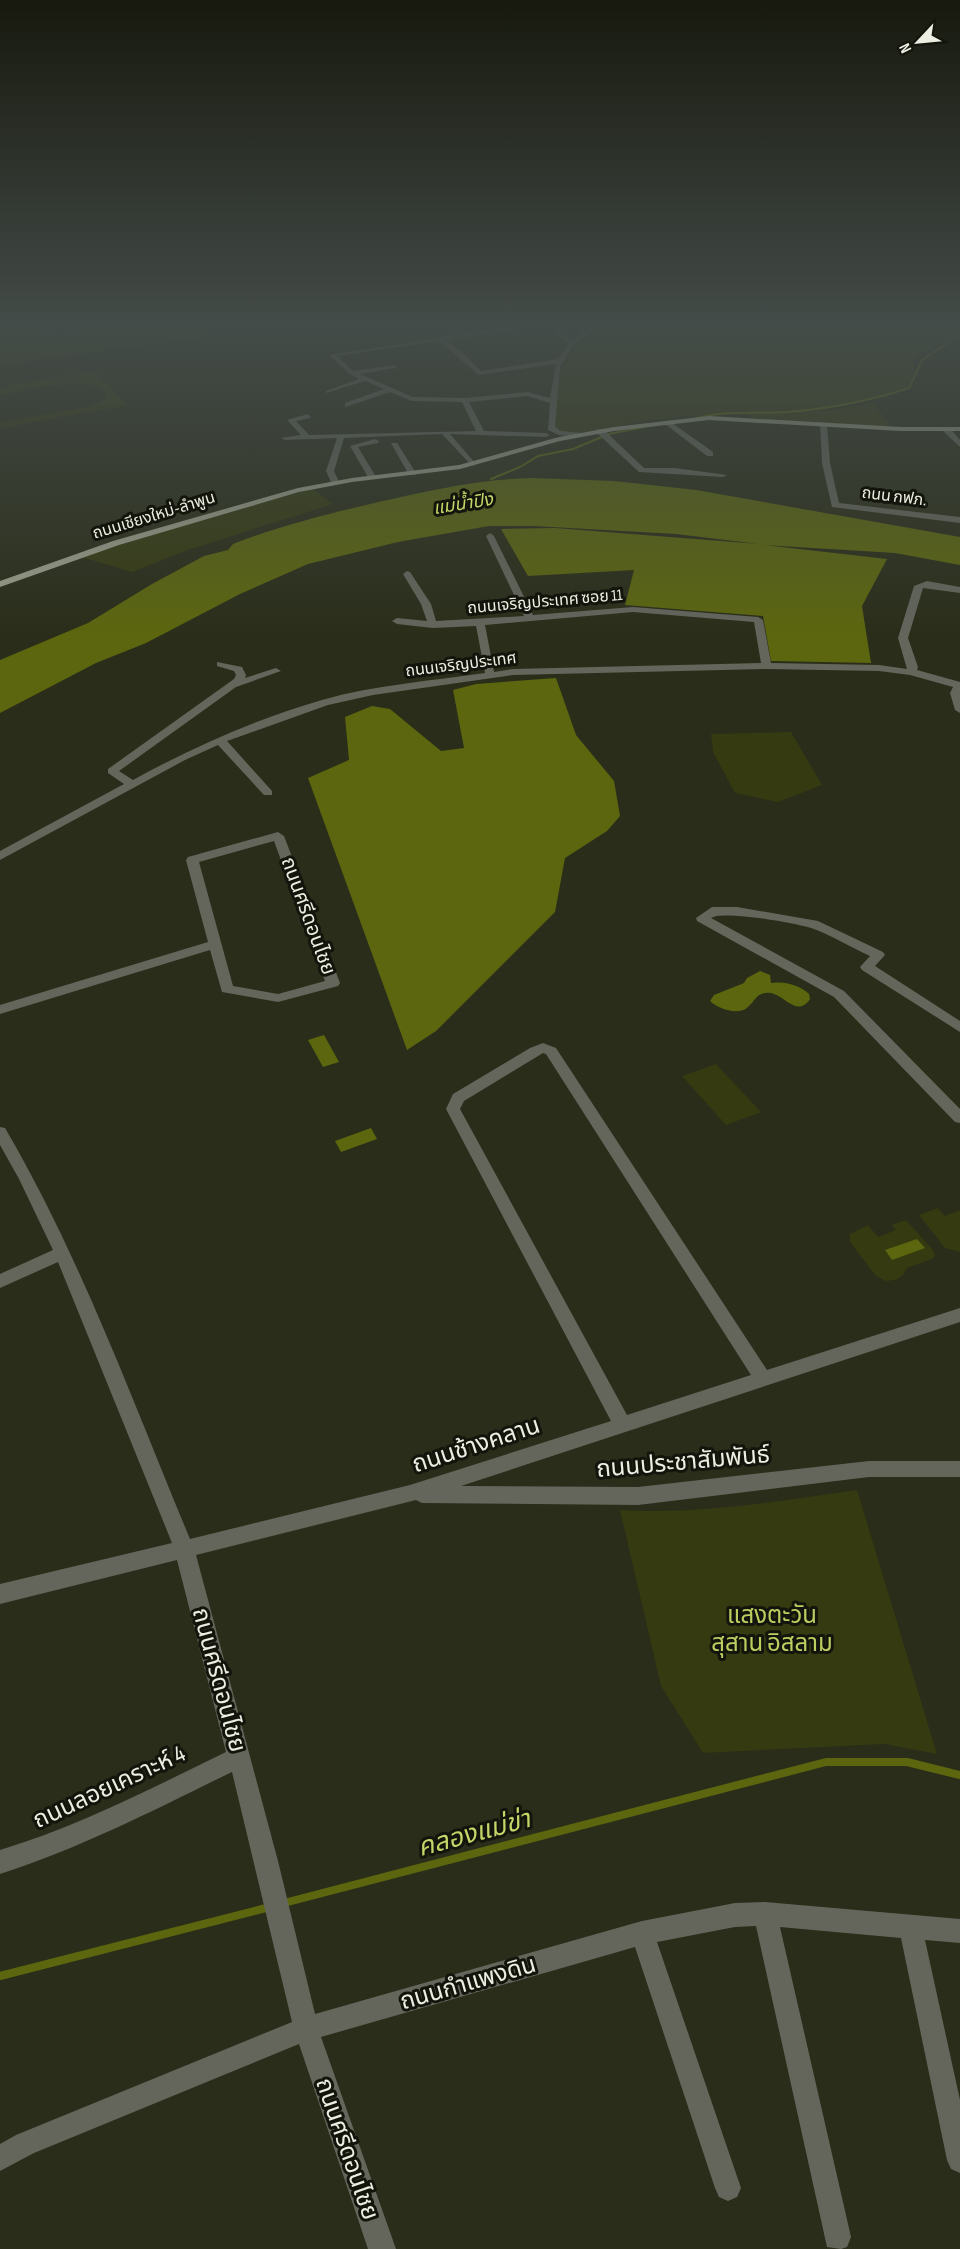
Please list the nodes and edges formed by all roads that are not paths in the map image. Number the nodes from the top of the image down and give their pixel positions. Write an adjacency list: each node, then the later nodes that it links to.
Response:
1 (299, 429): 16 (street)
2 (479, 429): 12 (street)
3 (549, 429): 19 (street)
4 (552, 429): 14 (street)
5 (627, 429): 13 (main road, ถนนเชียงใหม่-ลำพูน)
6 (677, 429): 22 (street)
7 (823, 429): 28 (street, ถนน กฟภ.)
8 (900, 429): 9 (main road, ถนนเชียงใหม่-ลำพูน)
9 (946, 429): 10 (main road, ถนนเชียงใหม่-ลำพูน); 21 (street)
10 (960, 429)
11 (444, 432): 12 (street); 15 (street); 23 (street)
12 (481, 433): 19 (street)
13 (603, 433): 14 (main road, ถนนเชียงใหม่-ลำพูน); 25 (street)
14 (579, 435): 19 (main road, ถนนเชียงใหม่-ลำพูน)
15 (341, 436): 16 (street); 27 (street)
16 (307, 437): 17 (street)
17 (285, 438)
18 (380, 440): 26 (street)
19 (543, 440): 23 (main road, ถนนเชียงใหม่-ลำพูน)
20 (394, 445): 24 (street)
21 (960, 445)
22 (710, 454)
23 (472, 464): 24 (main road, ถนนเชียงใหม่-ลำพูน)
24 (412, 473): 26 (main road, ถนนเชียงใหม่-ลำพูน)
25 (723, 475)
26 (372, 477): 27 (main road, ถนนเชียงใหม่-ลำพูน)
27 (335, 482): 31 (main road, ถนนเชียงใหม่-ลำพูน)
28 (960, 520)
29 (490, 536): 33 (street)
30 (407, 574): 36 (street)
31 (0, 584)
32 (960, 590): 40 (street)
33 (530, 618): 35 (street, ถนนเจริญประเทศ ซอย 11); 38 (street, ถนนเจริญประเทศ ซอย 11)
34 (397, 621): 36 (street, ถนนเจริญประเทศ ซอย 11)
35 (480, 624): 36 (street, ถนนเจริญประเทศ ซอย 11); 41 (street)
36 (433, 625)
37 (221, 664): 42 (street)
38 (766, 666): 40 (street, ถนนเจริญประเทศ); 41 (street, ถนนเจริญประเทศ)
39 (276, 671): 42 (street)
40 (911, 672): 43 (street, ถนนเจริญประเทศ)
41 (490, 675): 45 (street, ถนนเจริญประเทศ)
42 (233, 686): 46 (street)
43 (960, 686): 44 (street)
44 (960, 710)
45 (220, 740): 46 (street, ถนนเจริญประเทศ); 47 (street)
46 (133, 785): 48 (street, ถนนเจริญประเทศ)
47 (268, 793)
48 (0, 856)
49 (213, 945): 49 (street, ถนนศรีดอนไชย); 50 (street)
50 (0, 1010)
51 (960, 1027): 52 (street)
52 (960, 1118)
53 (0, 1132): 54 (street, ถนนศรีดอนไชย)
54 (62, 1253): 55 (street); 61 (street, ถนนศรีดอนไชย)
55 (0, 1281)
56 (960, 1315): 57 (street, ถนนช้างคลาน)
57 (763, 1379): 58 (street, ถนนช้างคลาน); 58 (street)
58 (623, 1425): 60 (street, ถนนช้างคลาน)
59 (960, 1468): 60 (street, ถนนประชาสัมพันธ์)
60 (410, 1494): 61 (street, ถนนช้างคลาน)
61 (184, 1548): 62 (street, ถนนช้างคลาน); 63 (street, ถนนศรีดอนไชย)
62 (0, 1594)
63 (239, 1757): 64 (street, ถนนลอยเคราะห์ 4); 69 (street, ถนนศรีดอนไชย)
64 (0, 1862)
65 (765, 1914): 66 (street, ถนนกำแพงดิน); 68 (street, ถนนกำแพงดิน); 73 (street)
66 (910, 1925): 67 (street, ถนนกำแพงดิน); 71 (street)
67 (960, 1931)
68 (642, 1933): 69 (street, ถนนกำแพงดิน); 72 (street)
69 (306, 2029): 70 (street, ถนนกำแพงดิน); 74 (street, ถนนศรีดอนไชย)
70 (0, 2158)
71 (960, 2160)
72 (728, 2188)
73 (837, 2237)
74 (382, 2249)

